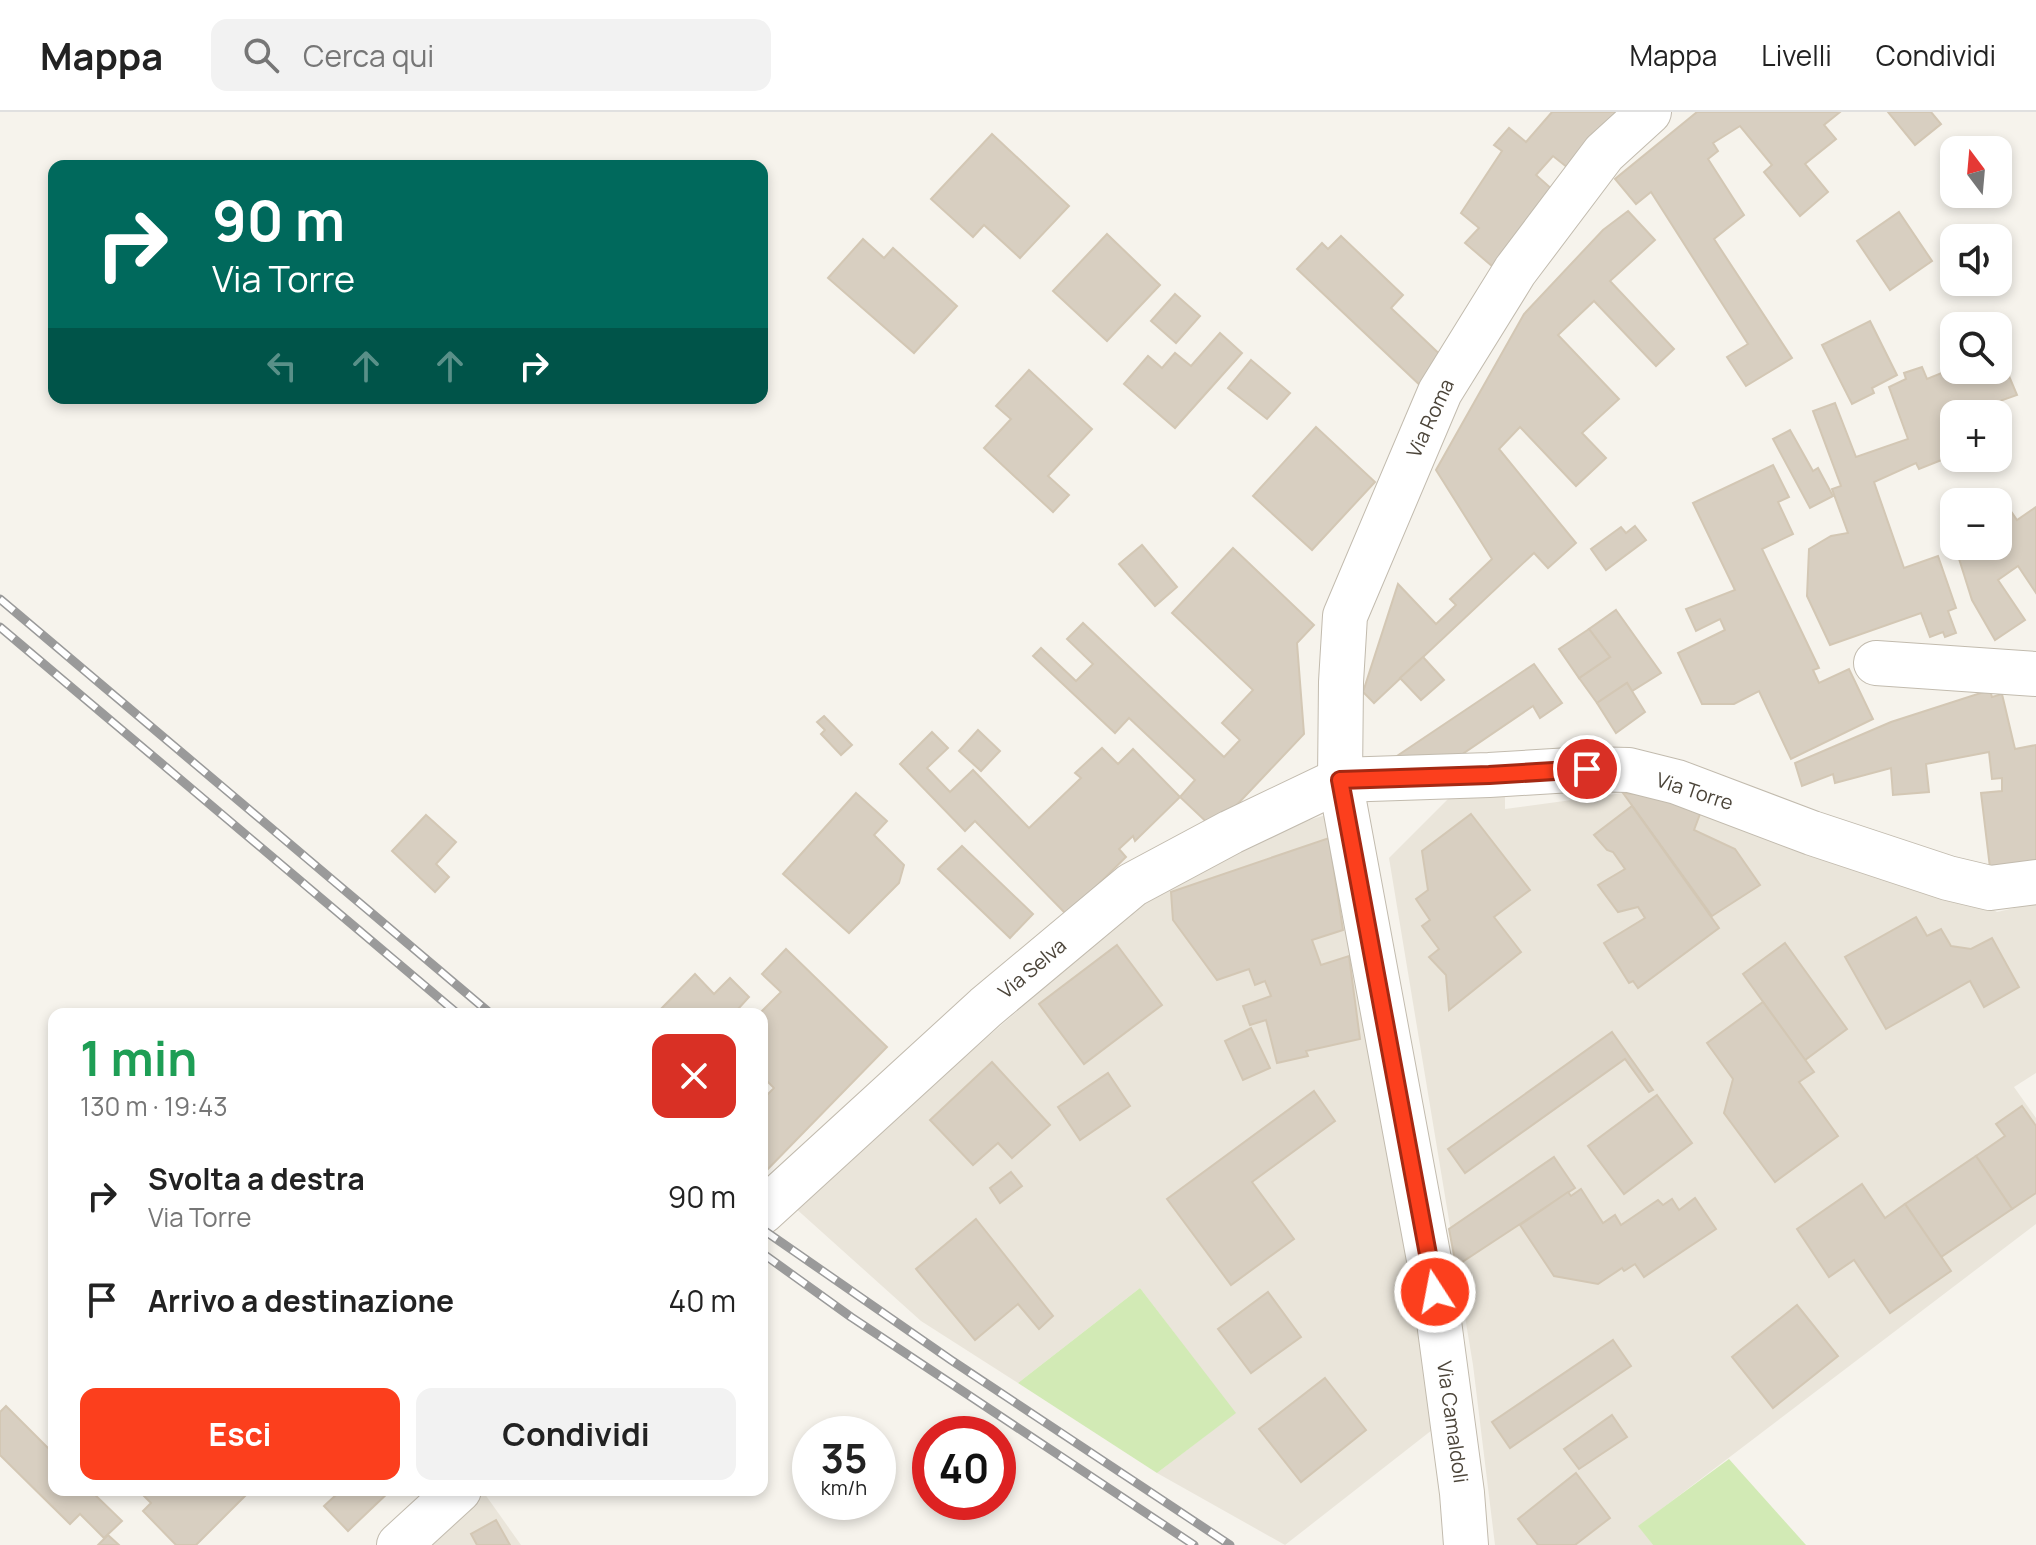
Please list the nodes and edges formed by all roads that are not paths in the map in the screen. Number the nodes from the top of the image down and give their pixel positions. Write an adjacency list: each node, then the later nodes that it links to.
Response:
1 (1649, 112): 4 (street, Via Roma)
2 (1876, 663): 3 (street)
3 (2036, 674)
4 (1340, 780): 5 (street, Via Torre); 6 (street, Via Selva); 9 (street, Via Camaldoli)
5 (2036, 882)
6 (768, 1207)
7 (452, 1496): 8 (street)
8 (399, 1545)
9 (1466, 1545)

